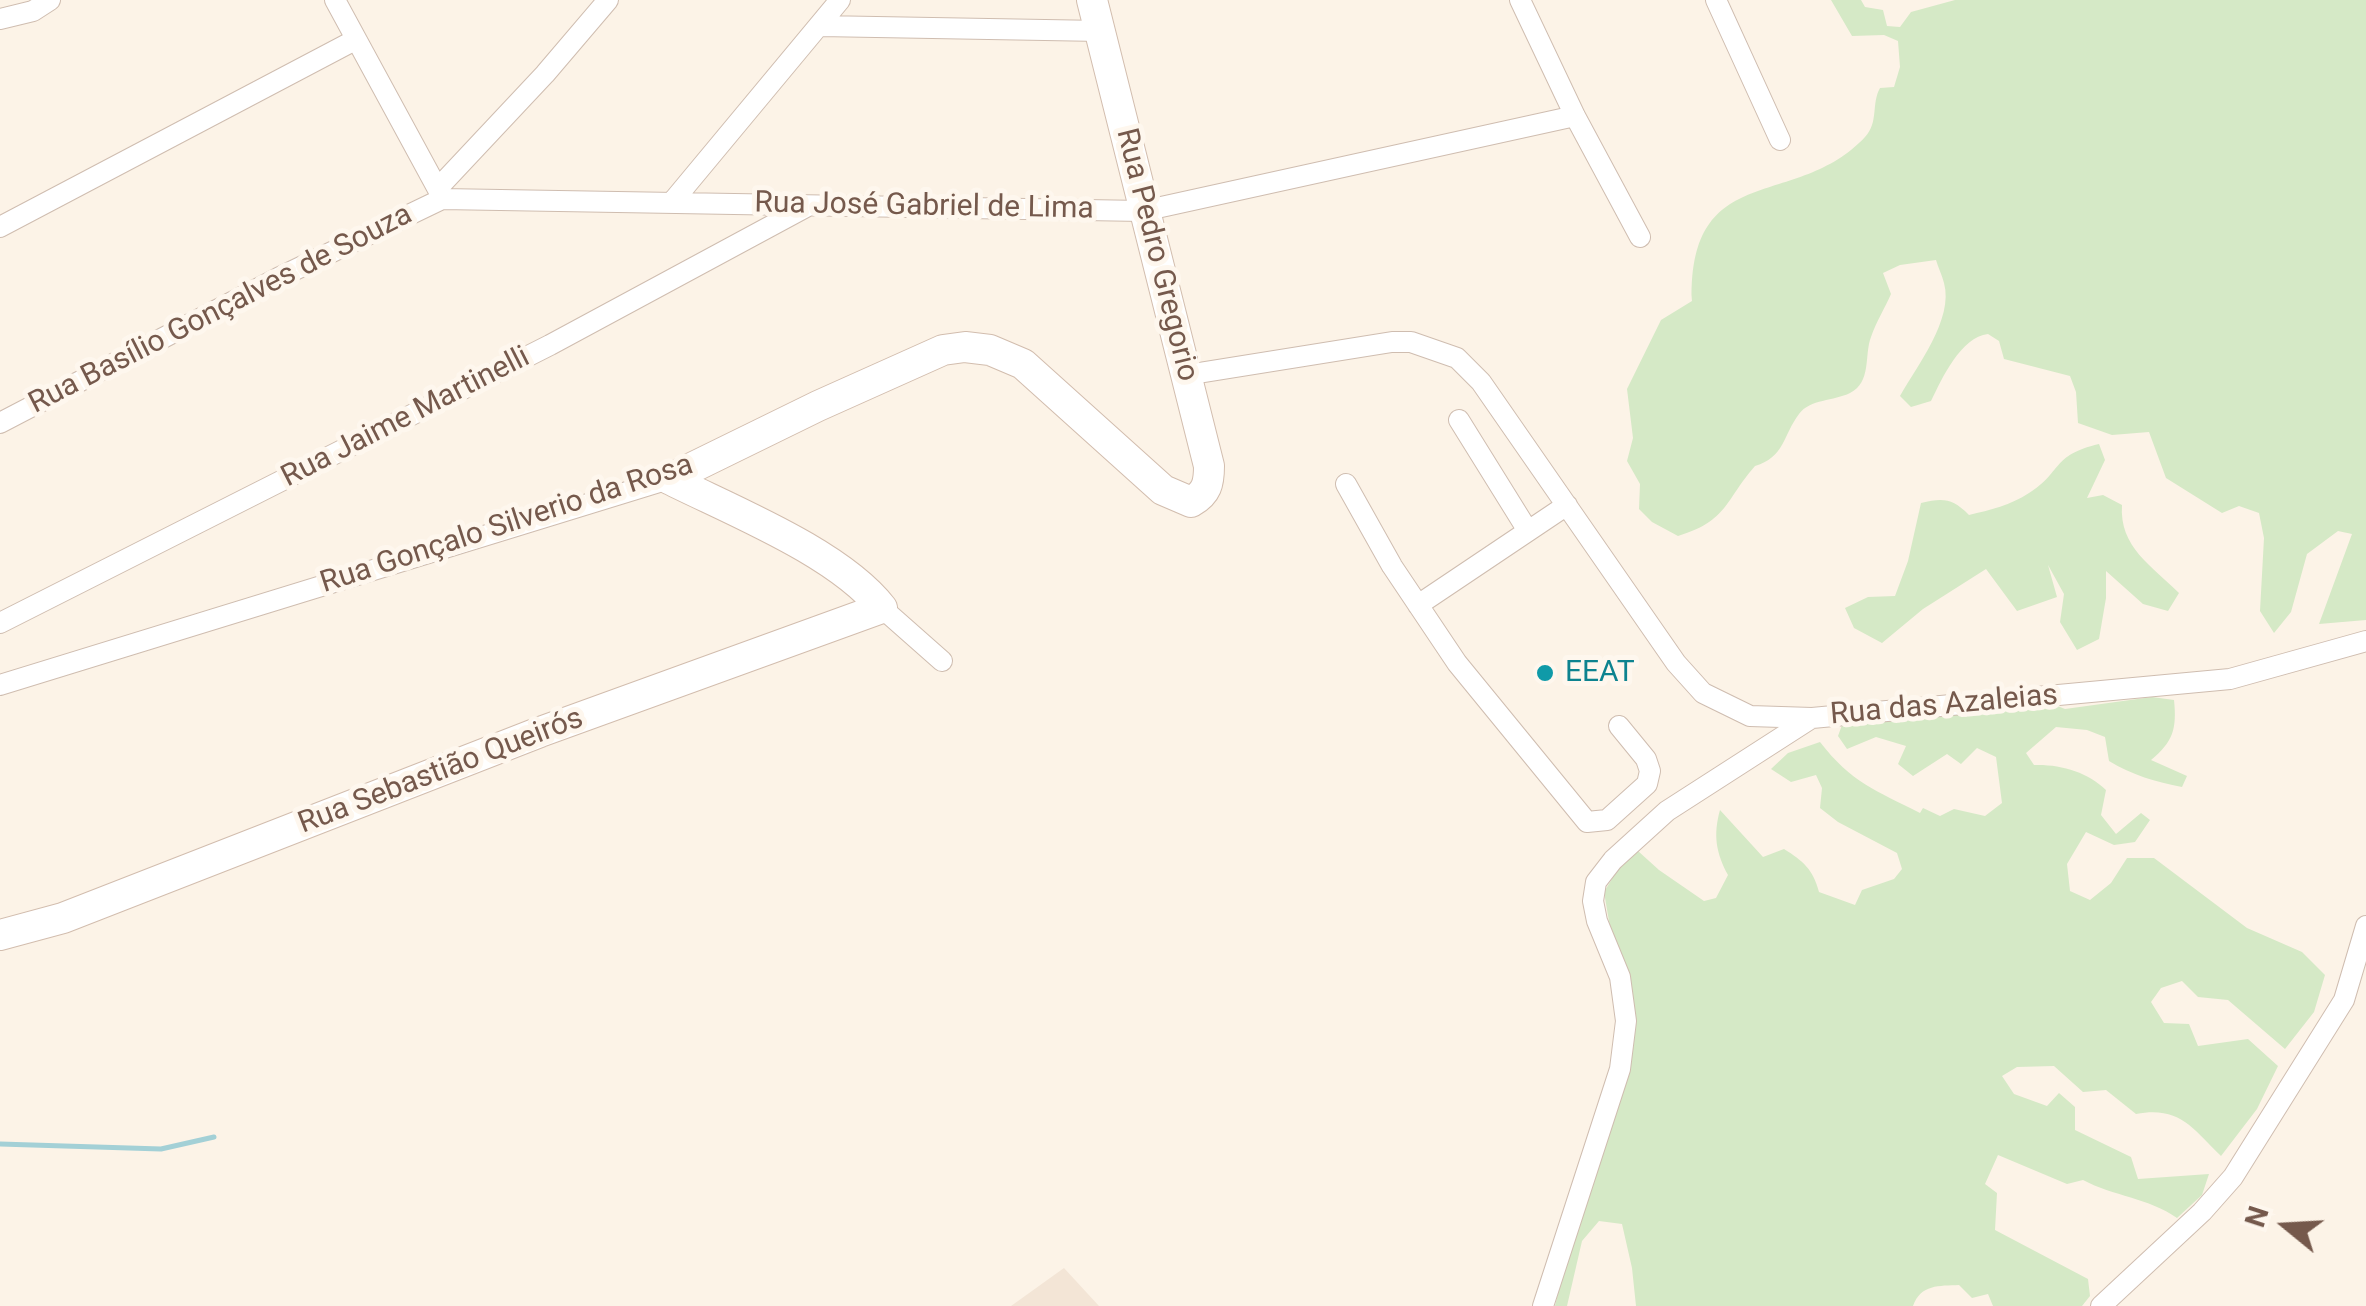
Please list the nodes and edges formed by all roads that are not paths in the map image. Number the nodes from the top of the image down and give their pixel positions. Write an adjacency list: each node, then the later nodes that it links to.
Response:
1 (50, 0): 8 (street)
2 (334, 0): 11 (street)
3 (608, 0): 14 (street)
4 (840, 0): 9 (street)
5 (1092, 0): 10 (street, Rua Pedro Gregorio)
6 (1520, 0): 12 (street)
7 (1716, 0): 13 (street)
8 (0, 19)
9 (820, 26): 10 (street); 15 (street)
10 (1100, 31): 17 (street, Rua Pedro Gregorio)
11 (356, 40): 14 (street); 18 (street)
12 (1575, 116): 17 (street, Rua José Gabriel de Lima); 19 (street)
13 (1780, 140)
14 (440, 193): 15 (street, Rua José Gabriel de Lima); 22 (street, Rua Basílio Gonçalves de Souza)
15 (674, 201): 16 (street, Rua José Gabriel de Lima)
16 (808, 206): 17 (street, Rua José Gabriel de Lima); 30 (street, Rua Jaime Martinelli)
17 (1143, 210): 20 (street, Rua Pedro Gregorio)
18 (0, 228)
19 (1640, 237)
20 (1186, 375): 25 (street, Rua Pedro Gregorio); 26 (street)
21 (1459, 420): 27 (street)
22 (0, 424)
23 (669, 479): 25 (street, Rua Gonçalo Silverio da Rosa); 29 (street); 33 (street, Rua Gonçalo Silverio da Rosa)
24 (1346, 484): 28 (street)
25 (1190, 502)
26 (1566, 505): 27 (street); 34 (street)
27 (1528, 531): 28 (street)
28 (1418, 606): 35 (street)
29 (882, 608): 32 (street); 37 (street, Rua Sebastião Queirós)
30 (0, 624)
31 (2366, 641): 34 (street, Rua das Azaleias)
32 (942, 662)
33 (0, 686)
34 (1812, 718): 38 (street, Rua das Azaleias)
35 (1619, 726)
36 (2366, 926): 39 (street)
37 (0, 934)
38 (1544, 1306)
39 (2101, 1306)

